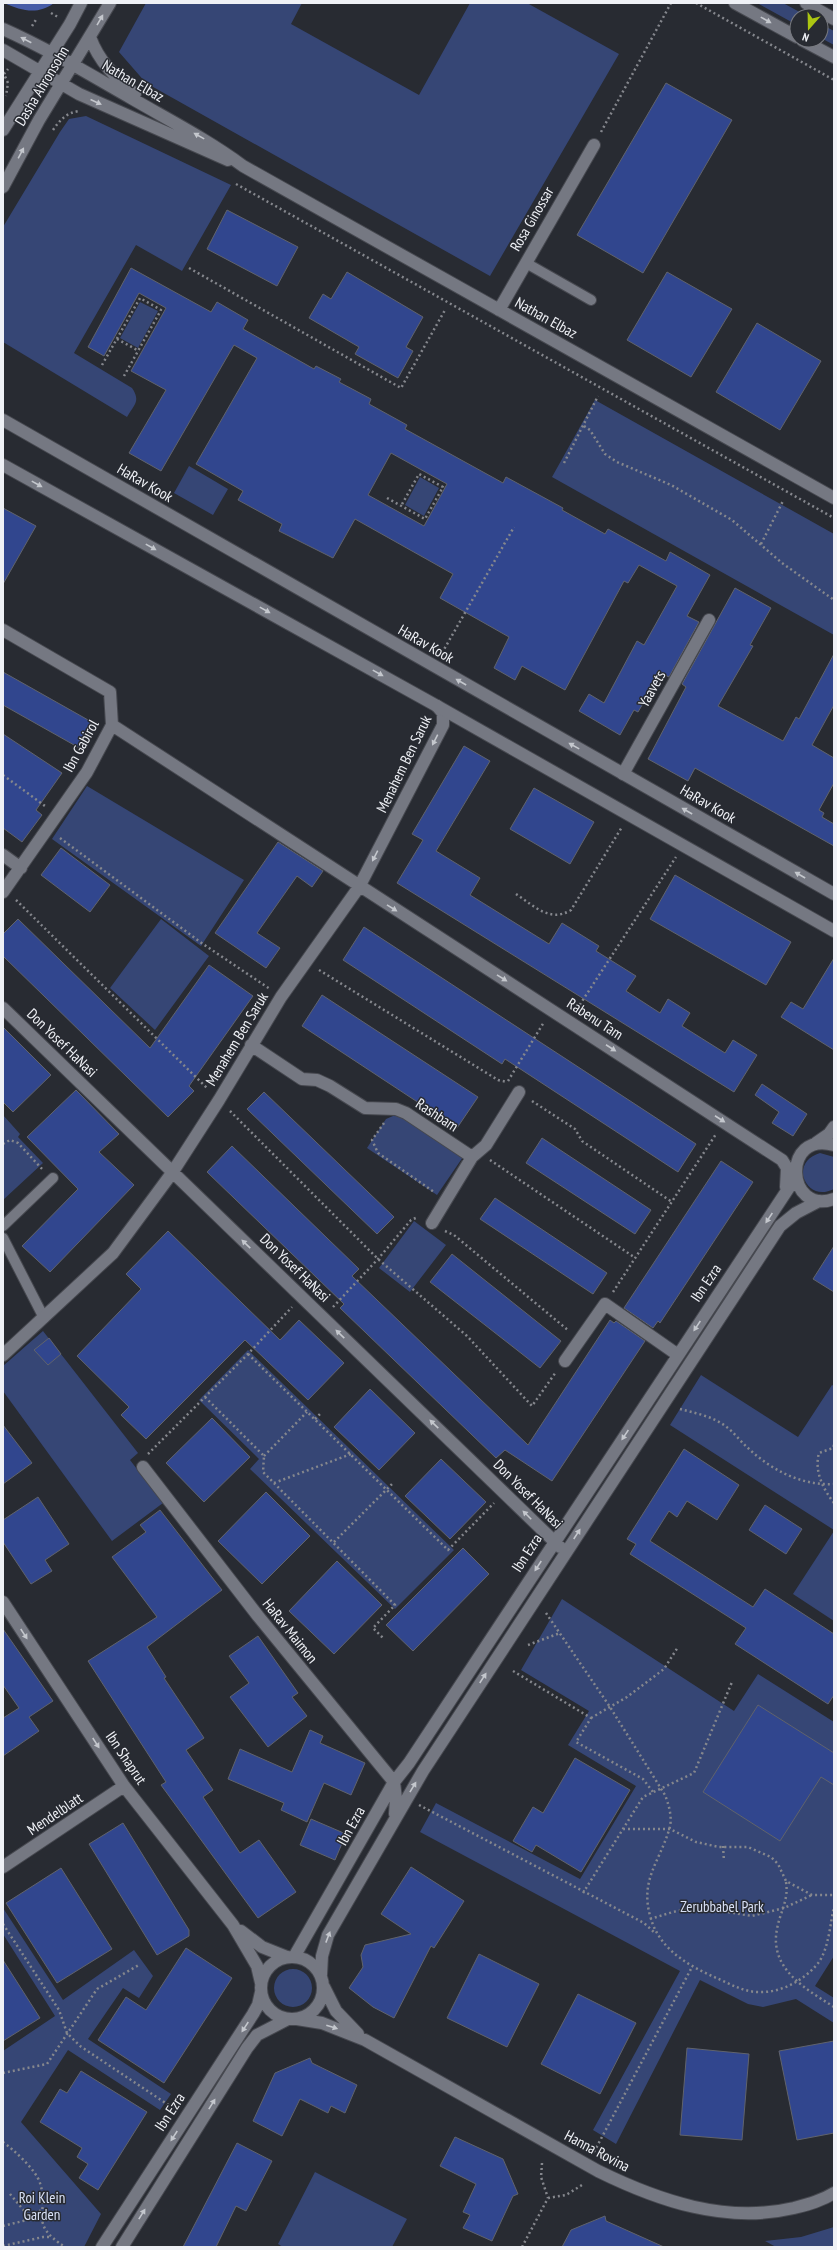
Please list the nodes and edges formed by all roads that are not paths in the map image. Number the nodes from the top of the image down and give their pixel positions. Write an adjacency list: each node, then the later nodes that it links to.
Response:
1 (81, 3): 11 (street, Dasha Ahronsohn)
2 (110, 3): 8 (street, Dasha Ahronsohn, one-way to 2)
3 (735, 3): 7 (street, one-way to 7)
4 (806, 3): 5 (street)
5 (834, 19)
6 (3, 30): 11 (street, Nathan Elbaz, one-way to 6)
7 (789, 33)
8 (90, 37): 13 (street, Dasha Ahronsohn); 16 (street)
9 (817, 48): 12 (street)
10 (3, 50): 14 (street, Nathan Elbaz)
11 (51, 53): 13 (street, Nathan Elbaz); 14 (street, Dasha Ahronsohn)
12 (834, 57)
13 (73, 65): 15 (street, Dasha Ahronsohn); 16 (street, Nathan Elbaz)
14 (39, 71): 15 (street, Nathan Elbaz); 17 (street, Dasha Ahronsohn)
15 (61, 84): 19 (street, Nathan Elbaz, one-way to 19); 20 (street, Dasha Ahronsohn, one-way to 15)
16 (158, 113): 19 (street, Nathan Elbaz, one-way to 16)
17 (3, 130)
18 (594, 145): 21 (street, Rosa Ginossar)
19 (243, 166): 23 (street, Nathan Elbaz)
20 (3, 187)
21 (526, 263): 22 (lane); 23 (street, Rosa Ginossar)
22 (591, 300)
23 (499, 310): 28 (street, Nathan Elbaz)
24 (3, 412): 26 (street)
25 (3, 420): 26 (street, HaRav Kook)
26 (58, 451): 33 (street, HaRav Kook, one-way to 26)
27 (3, 465): 31 (street, one-way to 31)
28 (834, 498)
29 (709, 620): 33 (street, Yaavets)
30 (3, 630): 32 (street, Ibn Gabirol)
31 (437, 706): 36 (street, Menahem Ben Saruk, one-way to 36); 39 (street)
32 (112, 725): 35 (street, Ibn Gabirol); 36 (street, Rabenu Tam)
33 (623, 774): 38 (street, HaRav Kook, one-way to 33)
34 (3, 855): 35 (street)
35 (21, 868): 37 (street, Ibn Gabirol)
36 (359, 887): 41 (street, Menahem Ben Saruk); 50 (street, Rabenu Tam, one-way to 50)
37 (4, 891)
38 (834, 894)
39 (834, 931)
40 (3, 1008): 47 (street, Don Yosef HaNasi)
41 (251, 1045): 46 (street, Rashbam); 47 (street, Menahem Ben Saruk)
42 (519, 1092): 46 (street)
43 (834, 1127): 45 (street)
44 (834, 1145): 45 (street)
45 (809, 1147): 48 (street, Ibn Ezra)
46 (474, 1154): 52 (street)
47 (172, 1172): 55 (street, Menahem Ben Saruk); 60 (street, Don Yosef HaNasi, one-way to 47)
48 (795, 1172): 50 (street, Ibn Ezra); 51 (street)
49 (52, 1178): 53 (lane)
50 (785, 1194): 57 (street, Ibn Ezra, one-way to 57)
51 (829, 1200): 61 (street, Ibn Ezra, one-way to 51)
52 (432, 1223)
53 (3, 1226)
54 (3, 1238): 55 (lane)
55 (44, 1318): 56 (street, Menahem Ben Saruk)
56 (3, 1355)
57 (678, 1355): 58 (street); 60 (street, Ibn Ezra, one-way to 60)
58 (565, 1360)
59 (143, 1467): 63 (street, HaRav Maimon)
60 (554, 1542): 61 (street, Don Yosef HaNasi); 63 (street, Ibn Ezra, one-way to 63)
61 (565, 1551): 65 (street, Ibn Ezra, one-way to 61)
62 (3, 1602): 64 (street, Ibn Shaprut, one-way to 64)
63 (394, 1782): 65 (street); 68 (street, Ibn Ezra)
64 (124, 1786): 66 (street, Mendelblatt); 67 (street, Ibn Shaprut)
65 (394, 1818): 69 (street, Ibn Ezra, one-way to 65)
66 (3, 1867)
67 (234, 1925): 68 (street, Ibn Shaprut); 71 (street, Ibn Shaprut)
68 (291, 1957): 69 (street); 71 (street)
69 (321, 1975): 70 (street)
70 (324, 1987): 72 (street); 73 (street, Hanna Rovina)
71 (261, 1988): 72 (street); 75 (street, Ibn Ezra, one-way to 75)
72 (293, 2019): 73 (street, Hanna Rovina, one-way to 73); 76 (street, Ibn Ezra, one-way to 72)
73 (365, 2040): 74 (street, Hanna Rovina)
74 (834, 2194)
75 (102, 2247)
76 (122, 2247)

